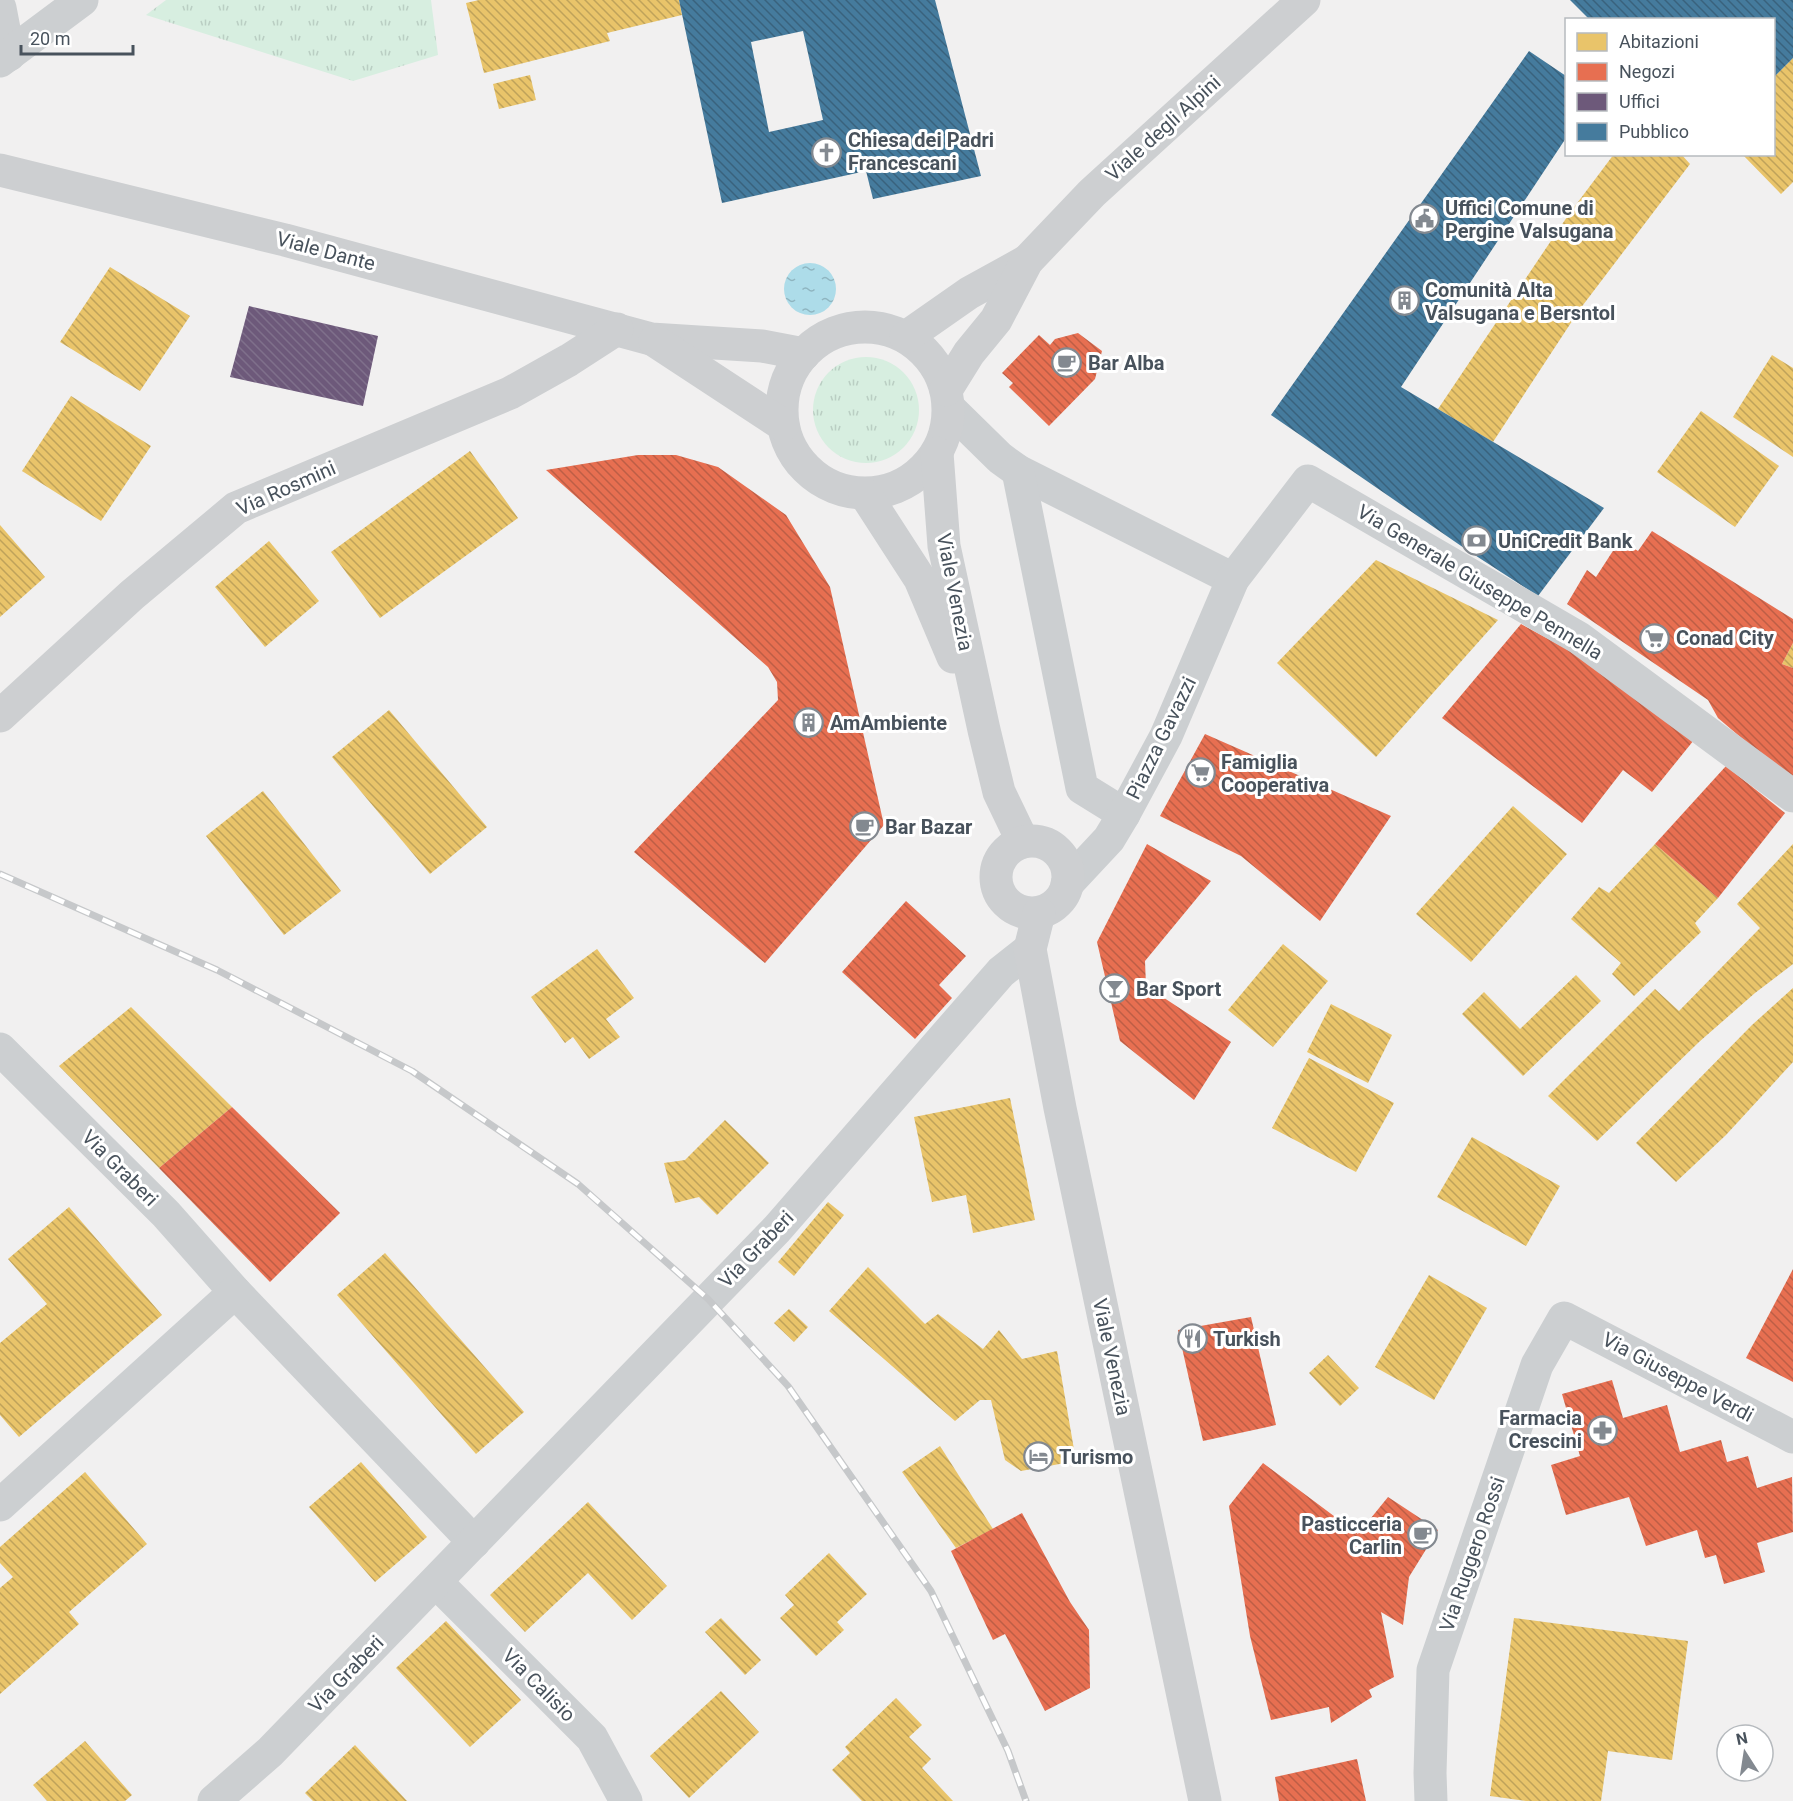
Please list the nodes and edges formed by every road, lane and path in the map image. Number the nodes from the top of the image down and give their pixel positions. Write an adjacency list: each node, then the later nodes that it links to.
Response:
1 (82, 0): 4 (street)
2 (1304, 0): 6 (main road, Viale degli Alpini)
3 (0, 8): 4 (street)
4 (4, 58)
5 (0, 170): 7 (main road, Viale Dante)
6 (1026, 261): 8 (main road); 11 (main road)
7 (617, 329): 9 (main road, Viale Dante); 18 (main road, Via Rosmini)
8 (906, 337): 10 (main road); 11 (main road)
9 (651, 339): 10 (main road, Viale Dante); 12 (main road, Viale Dante)
10 (804, 354): 12 (main road)
11 (948, 399): 13 (main road); 14 (street)
12 (783, 425): 16 (main road)
13 (937, 453): 16 (main road); 19 (main road, Viale Venezia)
14 (1018, 471): 17 (street); 21 (street)
15 (1308, 481): 17 (street, Piazza Gavazzi); 20 (street, Via Generale Giuseppe Pennella)
16 (865, 494): 19 (main road, Viale Venezia)
17 (1233, 579): 21 (street, Piazza Gavazzi)
18 (0, 716)
19 (984, 730): 22 (main road, Viale Venezia)
20 (1793, 796)
21 (1124, 814): 23 (street, Piazza Gavazzi)
22 (1023, 842): 23 (main road); 24 (main road)
23 (1067, 884): 24 (main road)
24 (1039, 913): 25 (main road, Viale Venezia)
25 (1030, 949): 31 (street, Via Graberi); 35 (main road, Viale Venezia)
26 (0, 1049): 27 (street, Via Graberi)
27 (235, 1292): 30 (street); 31 (street, Via Graberi)
28 (1564, 1318): 29 (street, Via Giuseppe Verdi); 36 (street, Via Ruggero Rossi)
29 (1793, 1437)
30 (1, 1501)
31 (474, 1542): 32 (street, Via Graberi)
32 (436, 1582): 33 (street, Via Graberi); 34 (street, Via Calisio)
33 (214, 1801)
34 (626, 1801)
35 (1205, 1801)
36 (1431, 1801)

